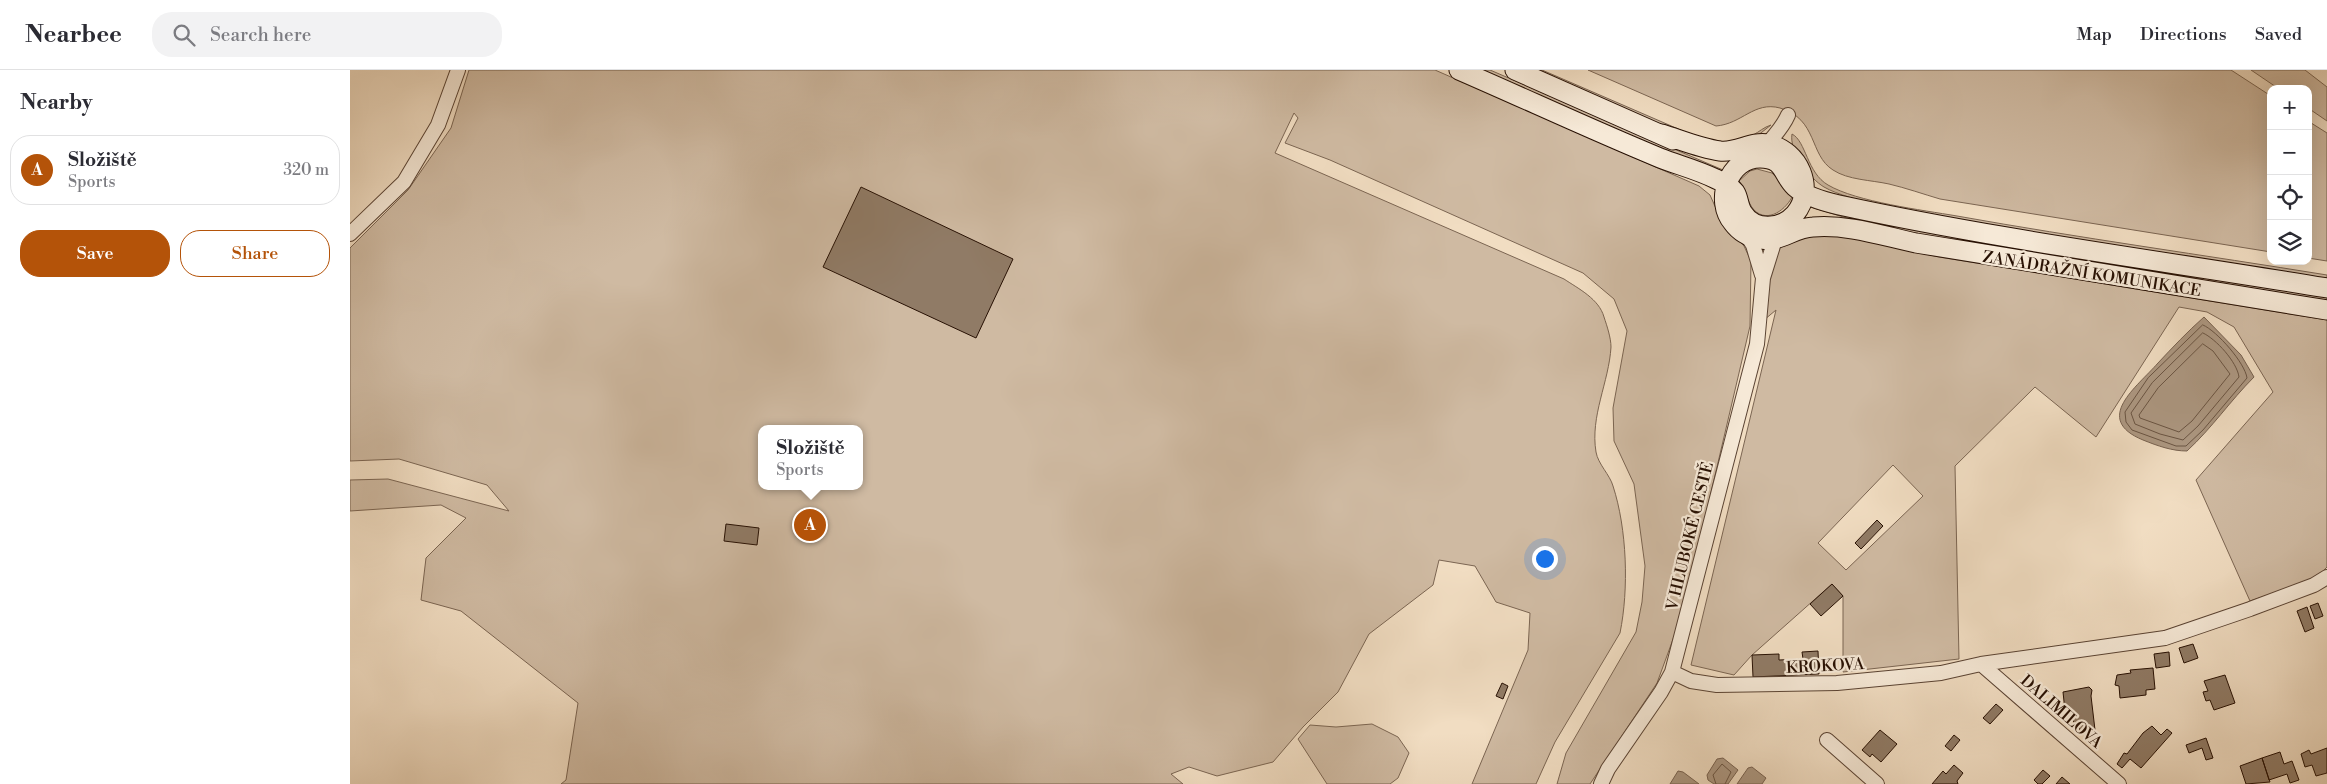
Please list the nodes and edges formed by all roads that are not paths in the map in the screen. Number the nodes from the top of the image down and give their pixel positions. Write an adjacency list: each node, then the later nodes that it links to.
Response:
1 (458, 70): 16 (street)
2 (1459, 70): 8 (main road)
3 (1514, 70): 6 (main road)
4 (1788, 116): 5 (street)
5 (1782, 129): 7 (street); 10 (street)
6 (1662, 134): 7 (main road); 9 (main road)
7 (1767, 144): 9 (street); 10 (main road)
8 (1661, 158): 11 (main road); 13 (main road)
9 (1747, 161): 11 (main road); 12 (main road)
10 (1795, 161): 12 (main road)
11 (1726, 184): 13 (main road); 14 (main road)
12 (1805, 186): 14 (main road); 19 (main road, ZANÁDRAŽNÍ KOMUNIKACE)
13 (1724, 203): 17 (main road)
14 (1782, 228): 15 (main road, ZANÁDRAŽNÍ KOMUNIKACE); 15 (main road, ZANÁDRAŽNÍ KOMUNIKACE); 17 (main road); 18 (street, V HLUBOKÉ CESTĚ)
15 (1859, 230): 20 (main road, ZANÁDRAŽNÍ KOMUNIKACE)
16 (350, 234)
17 (1746, 234): 18 (street, V HLUBOKÉ CESTĚ)
18 (1763, 278): 23 (street, V HLUBOKÉ CESTĚ)
19 (2327, 288)
20 (2327, 310)
21 (2327, 577): 22 (street, KROKOVA)
22 (1981, 664): 23 (street, KROKOVA); 27 (street, DALIMILOVA)
23 (1672, 672): 25 (street, V HLUBOKÉ CESTĚ)
24 (1826, 740): 26 (street)
25 (1601, 784)
26 (1877, 784)
27 (2119, 784)

